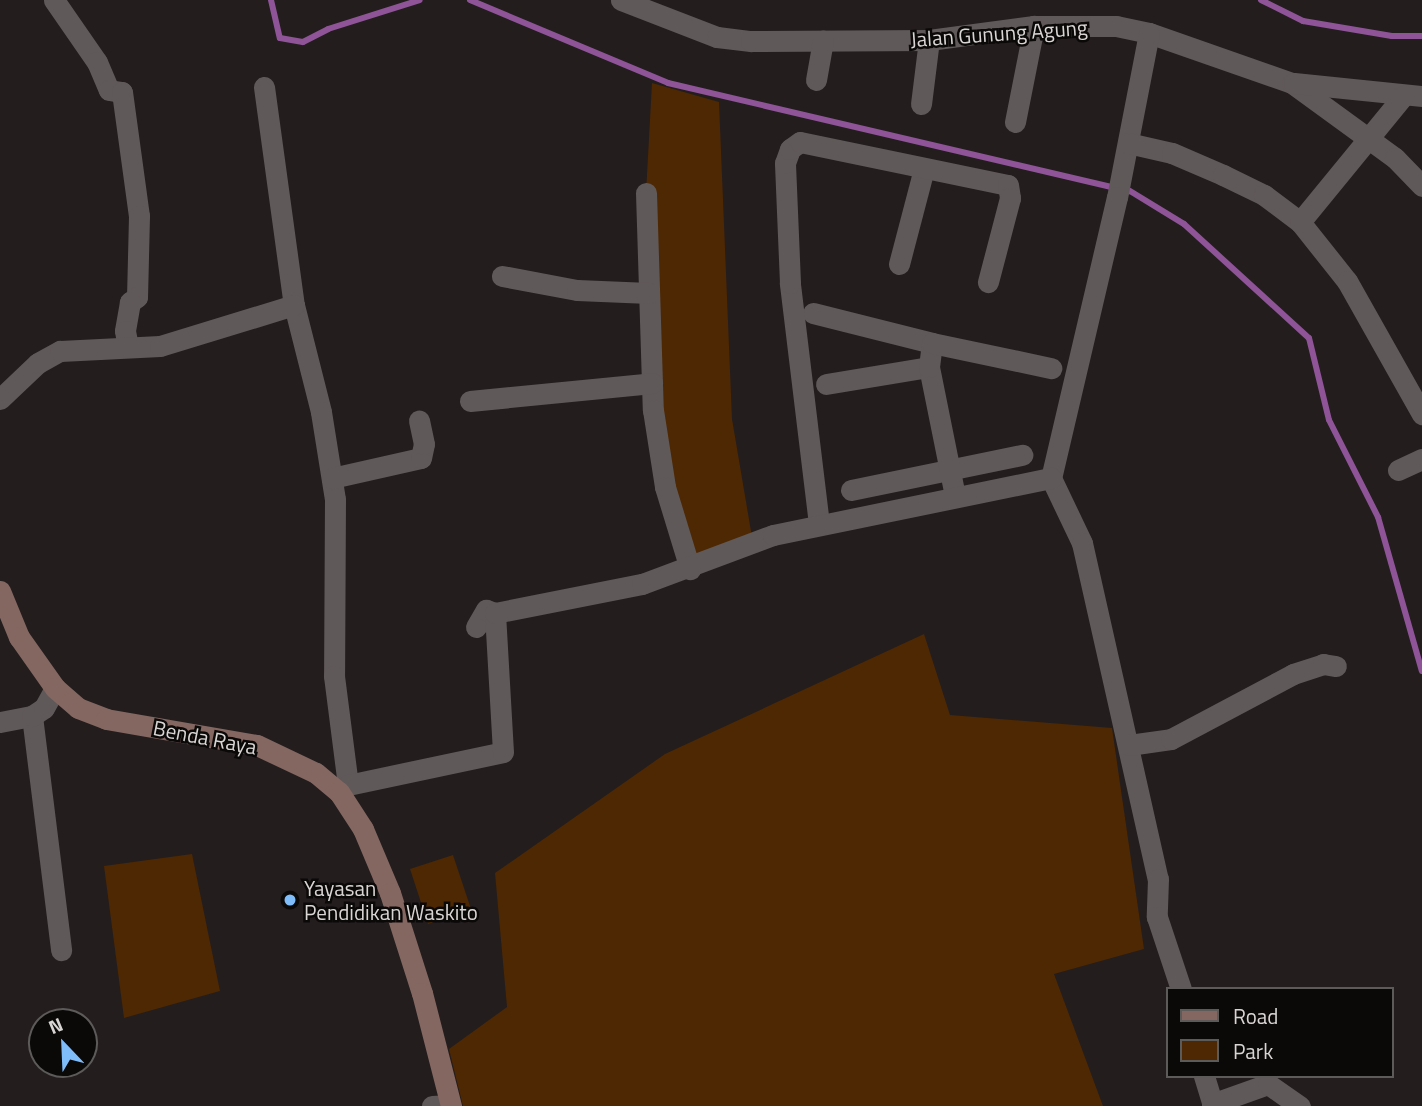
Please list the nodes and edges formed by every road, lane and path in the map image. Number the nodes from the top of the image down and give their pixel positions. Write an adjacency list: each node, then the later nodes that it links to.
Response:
1 (54, 0): 26 (street)
2 (621, 0): 6 (street, Jalan Gunung Agung)
3 (1034, 26): 4 (street, Jalan Gunung Agung); 5 (street, Jalan Gunung Agung); 12 (street)
4 (1149, 33): 8 (street, Jalan Gunung Agung); 14 (street)
5 (929, 40): 6 (street, Jalan Gunung Agung); 11 (street)
6 (823, 41): 7 (street)
7 (816, 79)
8 (1292, 83): 10 (street); 13 (street, Jalan Gunung Agung)
9 (264, 87): 23 (street)
10 (1412, 96): 13 (street)
11 (921, 104)
12 (1014, 122)
13 (1371, 140): 16 (street, Jalan Gunung Agung); 18 (street)
14 (1128, 143): 18 (street); 40 (street)
15 (924, 169): 19 (street); 21 (street); 43 (street)
16 (1422, 186)
17 (646, 192): 22 (street)
18 (1300, 222): 33 (street)
19 (899, 264)
20 (502, 276): 22 (street)
21 (988, 282)
22 (649, 293): 29 (street)
23 (294, 305): 26 (street); 39 (street)
24 (813, 313): 25 (street)
25 (933, 343): 27 (street); 28 (street)
26 (128, 347): 31 (street)
27 (929, 367): 30 (street); 38 (street)
28 (1051, 368)
29 (652, 383): 32 (street); 44 (street)
30 (827, 384)
31 (0, 400)
32 (470, 401)
33 (1422, 414)
34 (419, 421): 39 (street)
35 (1022, 456): 38 (street)
36 (1422, 459): 37 (street)
37 (1398, 470)
38 (950, 472): 41 (street); 42 (street)
39 (332, 478): 53 (street)
40 (1051, 478): 42 (street); 52 (street)
41 (851, 490)
42 (955, 496): 43 (street)
43 (819, 524): 44 (street)
44 (690, 569): 46 (street)
45 (0, 592): 49 (street, Benda Raya)
46 (495, 613): 47 (street); 53 (street)
47 (477, 627)
48 (1336, 666): 52 (street)
49 (55, 688): 50 (street); 53 (street, Benda Raya)
50 (32, 716): 51 (street); 54 (street)
51 (0, 722)
52 (1129, 745): 55 (street)
53 (344, 788): 58 (street, Benda Raya)
54 (61, 950)
55 (1180, 987)
56 (1205, 1078): 57 (street)
57 (1212, 1105): 59 (street)
58 (444, 1106)
59 (1300, 1106)

